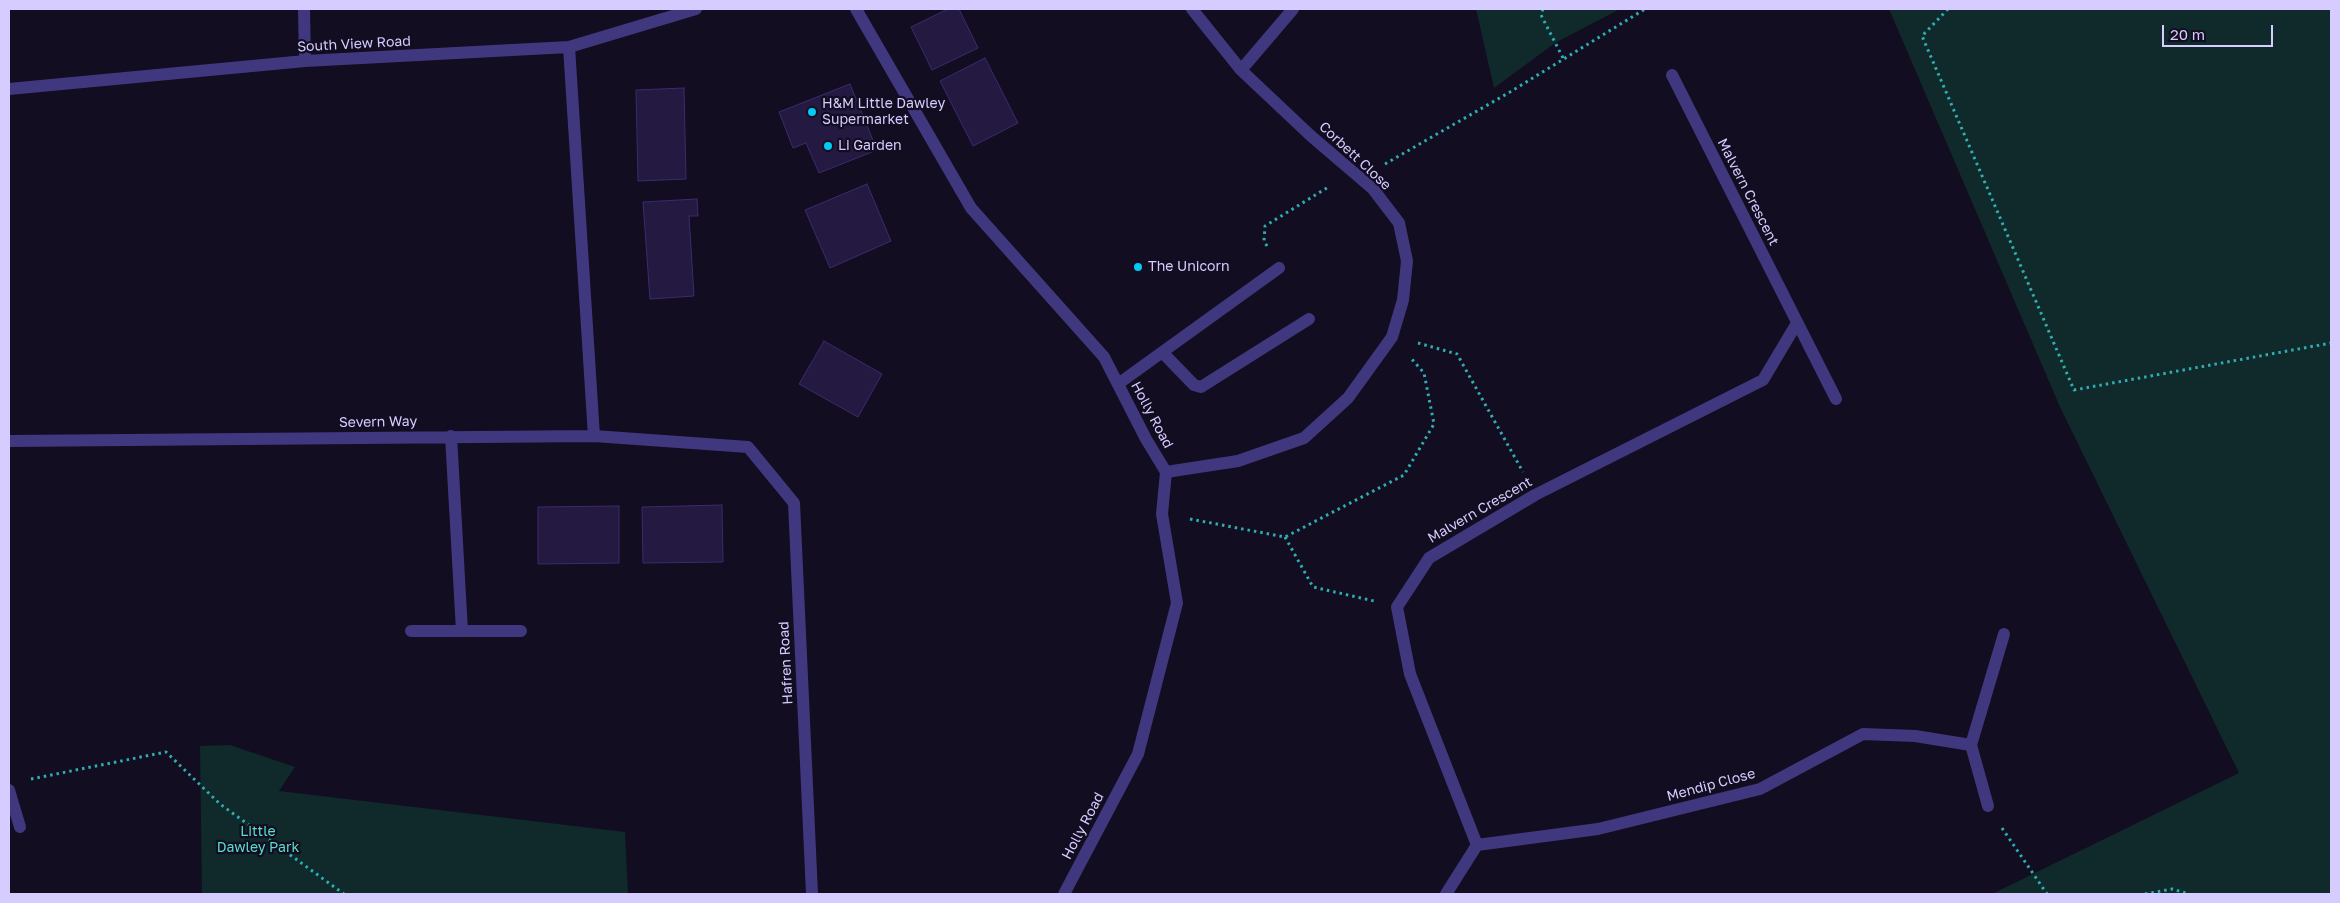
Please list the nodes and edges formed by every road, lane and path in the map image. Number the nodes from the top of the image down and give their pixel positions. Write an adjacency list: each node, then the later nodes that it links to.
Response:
1 (304, 9): 11 (street)
2 (696, 9): 9 (street, South View Road)
3 (856, 9): 22 (street, Holly Road)
4 (1192, 9): 12 (street, Corbett Close)
5 (1293, 9): 12 (street)
6 (1543, 9): 10 (path)
7 (1645, 9): 10 (path)
8 (1948, 9): 20 (path)
9 (569, 47): 11 (street, South View Road); 25 (street)
10 (1563, 58): 15 (path)
11 (306, 61): 14 (street, South View Road)
12 (1241, 70): 15 (street, Corbett Close)
13 (1672, 75): 18 (street, Malvern Crescent)
14 (9, 89)
15 (1357, 175): 16 (path); 19 (street, Corbett Close)
16 (1279, 268): 21 (street)
17 (1309, 319): 21 (street)
18 (1797, 323): 23 (street, Malvern Crescent); 29 (street, Malvern Crescent)
19 (1392, 337): 28 (street, Corbett Close); 29 (path); 31 (path)
20 (2331, 343)
21 (1163, 352): 22 (street)
22 (1118, 384): 28 (street, Holly Road)
23 (1836, 399)
24 (451, 436): 25 (street, Severn Way); 26 (street, Severn Way); 34 (street)
25 (594, 436): 27 (street, Severn Way)
26 (9, 441)
27 (748, 447): 44 (street, Hafren Road)
28 (1166, 472): 30 (street, Holly Road)
29 (1535, 494): 32 (street, Malvern Crescent)
30 (1162, 514): 31 (path); 45 (street, Holly Road)
31 (1285, 537): 32 (path)
32 (1397, 607): 42 (street)
33 (411, 631): 34 (street)
34 (462, 631): 35 (street)
35 (521, 631)
36 (2004, 634): 37 (street)
37 (1971, 745): 40 (street); 42 (street, Mendip Close)
38 (27, 780): 43 (path)
39 (9, 790): 41 (street)
40 (1988, 806): 47 (path)
41 (20, 827)
42 (1477, 846): 46 (street)
43 (344, 894)
44 (812, 894)
45 (1064, 894)
46 (1446, 894)
47 (2047, 894)
48 (2146, 894): 49 (path)
49 (2189, 894)

